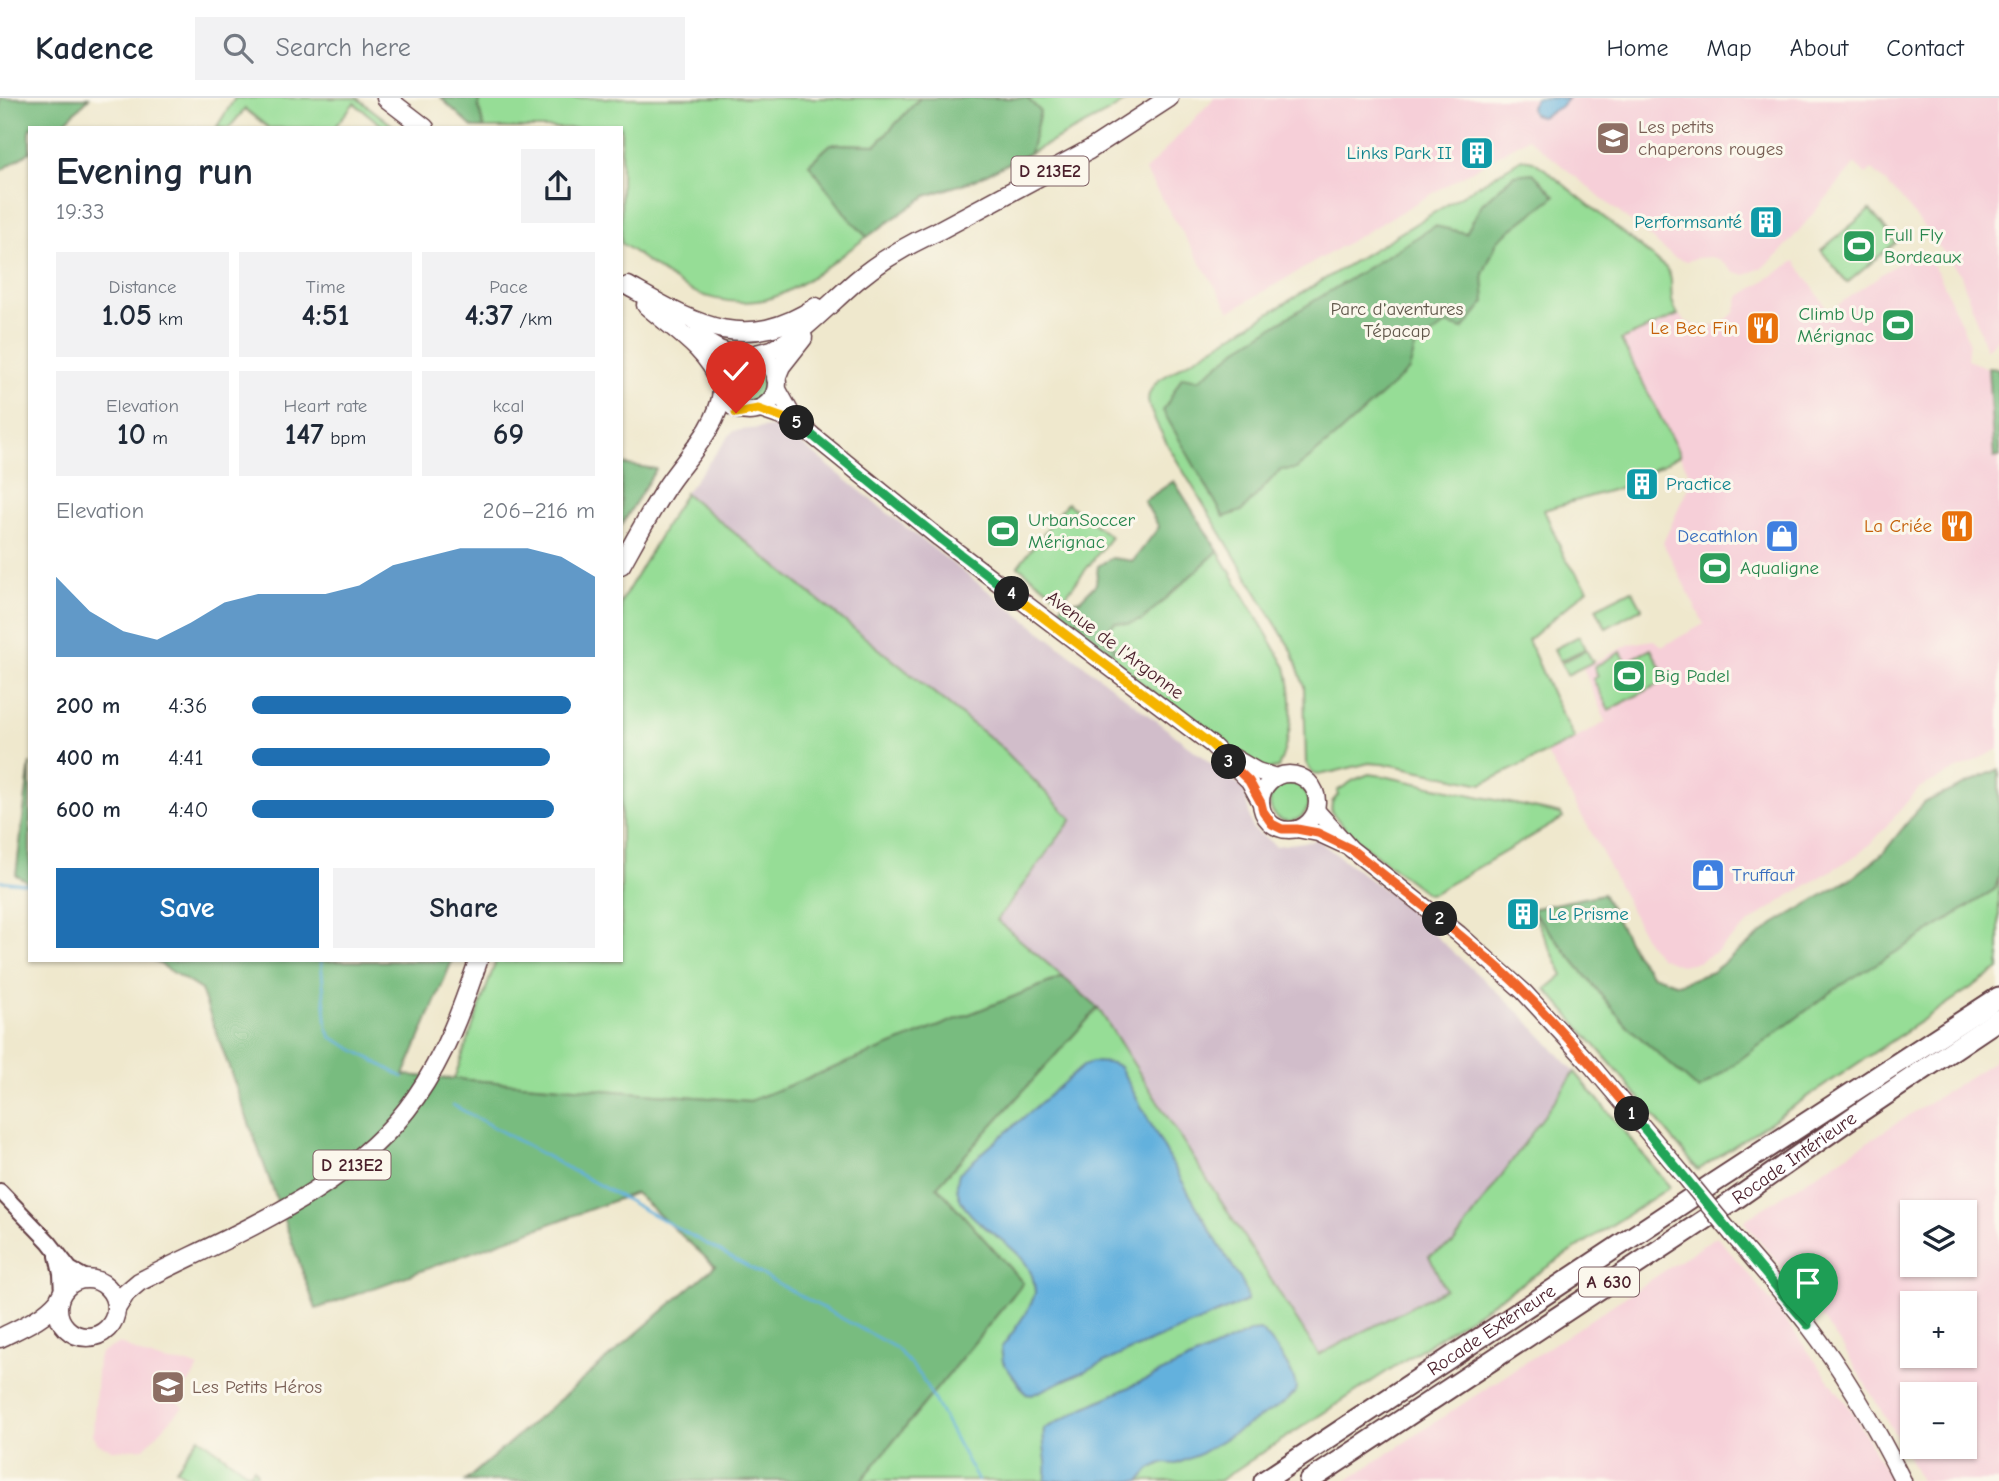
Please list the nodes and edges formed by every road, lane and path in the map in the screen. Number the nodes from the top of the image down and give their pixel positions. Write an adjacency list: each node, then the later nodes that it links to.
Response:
1 (386, 98): 3 (main road)
2 (1164, 100): 4 (main road, D 213E2)
3 (422, 126)
4 (936, 232): 5 (main road, D 213E2); 8 (main road, D 213E2)
5 (911, 243): 6 (main road); 7 (main road, D 213E2)
6 (624, 283): 7 (main road); 9 (main road)
7 (745, 356): 8 (main road); 9 (main road)
8 (776, 382): 10 (main road); 11 (main road)
9 (721, 387): 10 (main road); 12 (main road)
10 (751, 410): 11 (main road); 12 (main road)
11 (796, 422): 14 (main road, Avenue de l'Argonne)
12 (637, 537): 13 (main road)
13 (623, 562)
14 (1212, 745): 15 (main road, Avenue de l'Argonne); 16 (main road, Avenue de l'Argonne)
15 (1276, 777): 16 (main road); 17 (main road)
16 (1261, 803): 18 (main road)
17 (1316, 810): 18 (main road); 19 (main road)
18 (1297, 829): 19 (main road)
19 (1351, 849): 38 (main road, bridge)
20 (478, 962): 30 (main road, D 213E2)
21 (1999, 983): 25 (highway)
22 (1999, 997): 25 (highway, Rocade Extérieure / A 630)
23 (1999, 1018): 26 (highway, Rocade Intérieure / A 630)
24 (1999, 1032): 26 (highway)
25 (1939, 1037): 36 (highway, Rocade Extérieure / A 630)
26 (1963, 1043): 37 (highway, Rocade Intérieure / A 630)
27 (0, 1191): 28 (street)
28 (55, 1251): 29 (street); 31 (street)
29 (95, 1281): 30 (main road, D 213E2); 31 (main road); 32 (main road)
30 (139, 1282): 32 (main road, D 213E2)
31 (60, 1297): 33 (main road); 34 (main road)
32 (116, 1309): 34 (main road)
33 (26, 1326): 34 (main road); 35 (main road)
34 (68, 1330)
35 (0, 1338)
36 (1264, 1481)
37 (1309, 1481)
38 (1903, 1481)

